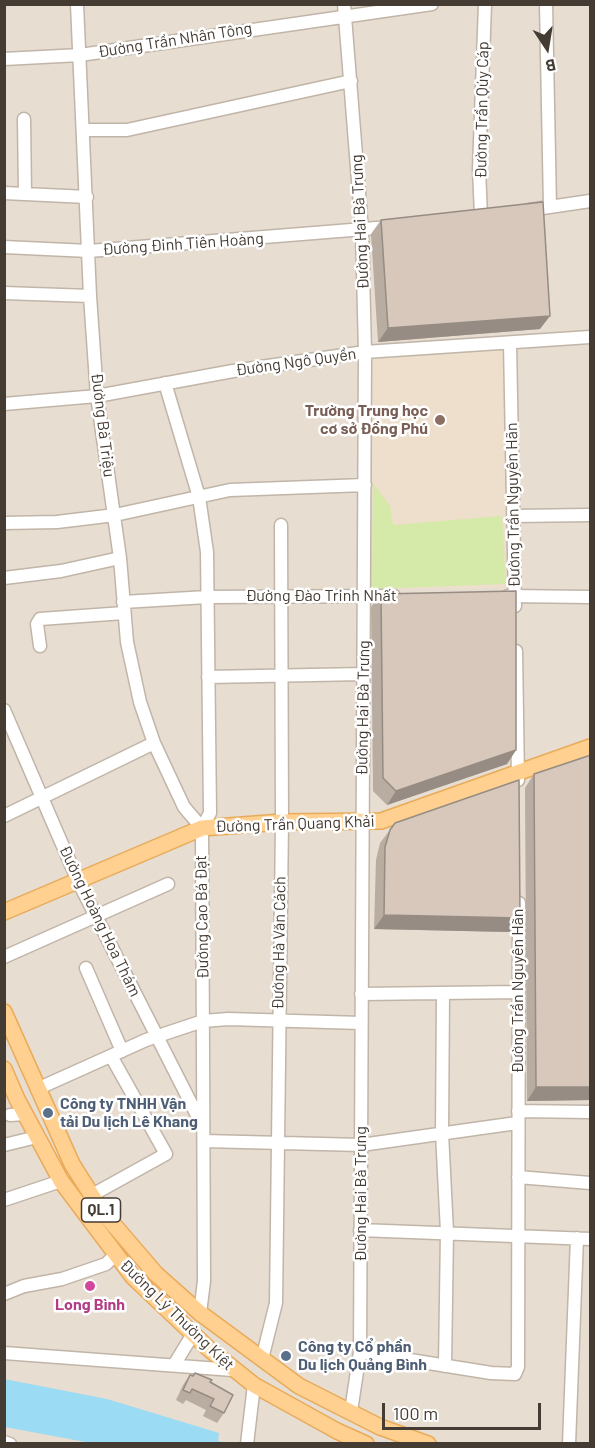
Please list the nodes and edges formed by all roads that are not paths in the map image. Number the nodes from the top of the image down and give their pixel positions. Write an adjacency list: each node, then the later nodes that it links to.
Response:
1 (77, 4): 6 (street, Đường Bà Triệu)
2 (432, 4): 5 (street, Đường Trần Nhân Tông)
3 (485, 4): 17 (street, Đường Trần Qúy Cáp)
4 (546, 4): 15 (street)
5 (344, 10): 6 (street, Đường Trần Nhân Tông); 8 (street, Đường Hai Bà Trưng)
6 (80, 55): 7 (street, Đường Trần Nhân Tông); 10 (street, Đường Bà Triệu)
7 (4, 59)
8 (351, 81): 10 (street); 19 (street, Đường Hai Bà Trưng)
9 (24, 119): 12 (street)
10 (84, 130): 13 (street, Đường Bà Triệu)
11 (4, 193): 12 (street)
12 (25, 194): 13 (street)
13 (87, 197): 21 (street, Đường Bà Triệu)
14 (591, 201): 15 (street)
15 (550, 207): 16 (street)
16 (512, 212)
17 (481, 216)
18 (405, 225): 19 (street, Đường Đinh Tiên Hoàng)
19 (362, 231): 21 (street, Đường Đinh Tiên Hoàng); 26 (street, Đường Hai Bà Trưng)
20 (4, 247): 21 (street, Đường Đinh Tiên Hoàng)
21 (88, 251): 23 (street, Đường Bà Triệu)
22 (4, 293): 23 (street)
23 (90, 296): 28 (street, Đường Bà Triệu)
24 (591, 337): 25 (street, Đường Ngô Quyền)
25 (510, 343): 26 (street, Đường Ngô Quyền); 34 (street, Đường Trần Nguyên Hãn)
26 (365, 352): 27 (street, Đường Ngô Quyền); 30 (street, Đường Hai Bà Trưng)
27 (165, 383): 28 (street, Đường Ngô Quyền); 31 (street, Đường Cao Bá Đạt)
28 (97, 396): 29 (street, Đường Ngô Quyền); 32 (street, Đường Bà Triệu)
29 (4, 404)
30 (365, 485): 31 (street); 40 (street, Đường Hai Bà Trưng)
31 (199, 497): 32 (street); 44 (street, Đường Cao Bá Đạt)
32 (115, 515): 35 (street); 37 (street, Đường Bà Triệu)
33 (591, 515): 34 (street)
34 (513, 516): 43 (street, Đường Trần Nguyên Hãn)
35 (4, 523)
36 (281, 525): 39 (street, Đường Hà Văn Cách)
37 (120, 558): 38 (street); 46 (street, Đường Bà Triệu)
38 (4, 578)
39 (282, 596): 40 (street, Đường Đào Trinh Nhất); 44 (street, Đường Đào Trinh Nhất); 51 (street, Đường Hà Văn Cách)
40 (365, 596): 41 (street, Đường Đào Trinh Nhất); 50 (street, Đường Hai Bà Trưng)
41 (411, 596)
42 (492, 596): 43 (street)
43 (515, 596): 45 (street); 47 (street, Đường Trần Nguyên Hãn)
44 (207, 597): 46 (street, Đường Đào Trinh Nhất); 52 (street, Đường Cao Bá Đạt)
45 (591, 597)
46 (123, 608): 49 (street, Đường Đào Trinh Nhất); 54 (street, Đường Bà Triệu)
47 (515, 620)
48 (516, 643): 56 (street)
49 (40, 646)
50 (364, 674): 51 (street); 61 (street, Đường Hai Bà Trưng)
51 (282, 675): 52 (street); 60 (street, Đường Hà Văn Cách)
52 (208, 676): 62 (street, Đường Cao Bá Đạt)
53 (4, 710): 58 (street, Đường Hoàng Hoa Thám)
54 (154, 743): 58 (street); 62 (street, Đường Bà Triệu)
55 (591, 747): 56 (main road, Đường Trần Quang Khải)
56 (518, 771): 57 (street); 61 (main road, Đường Trần Quang Khải)
57 (518, 794)
58 (41, 798): 59 (street); 63 (street, Đường Hoàng Hoa Thám)
59 (4, 816)
60 (282, 822): 61 (main road, Đường Trần Quang Khải); 62 (main road, Đường Trần Quang Khải); 75 (street, Đường Hà Văn Cách)
61 (362, 823): 72 (street, Đường Hai Bà Trưng)
62 (202, 828): 63 (main road, Đường Trần Quang Khải); 74 (street, Đường Cao Bá Đạt)
63 (78, 880): 66 (main road, Đường Trần Quang Khải); 67 (street, Đường Hoàng Hoa Thám)
64 (168, 884): 67 (street)
65 (519, 888): 70 (street, Đường Trần Nguyên Hãn)
66 (4, 912)
67 (96, 917): 68 (street); 77 (street, Đường Hoàng Hoa Thám)
68 (4, 957)
69 (86, 968): 78 (street)
70 (519, 992): 71 (street); 83 (street, Đường Trần Nguyên Hãn)
71 (443, 993): 72 (street); 84 (street)
72 (361, 994): 76 (street, Đường Hai Bà Trưng)
73 (4, 1012): 80 (main road, Đường Lý Thường Kiệt / QL.1)
74 (203, 1021): 75 (street); 77 (street); 85 (street, Đường Cao Bá Đạt)
75 (278, 1021): 76 (street); 87 (street, Đường Hà Văn Cách)
76 (361, 1023): 88 (street, Đường Hai Bà Trưng)
77 (156, 1036): 78 (street); 85 (street, Đường Hoàng Hoa Thám)
78 (117, 1053): 80 (street); 93 (street)
79 (4, 1069): 81 (main road, Đường Lý Thường Kiệt / QL.1)
80 (37, 1089): 93 (main road, Đường Lý Thường Kiệt / QL.1)
81 (11, 1101): 86 (main road, Đường Lý Thường Kiệt / QL.1)
82 (591, 1112): 83 (street)
83 (518, 1117): 84 (street); 90 (street, Đường Trần Nguyên Hãn)
84 (442, 1134): 88 (street); 96 (street)
85 (204, 1135): 87 (street); 102 (street, Đường Cao Bá Đạt)
86 (37, 1137): 89 (street); 91 (main road, Đường Lý Thường Kiệt / QL.1)
87 (277, 1142): 88 (street); 106 (street, Đường Hà Văn Cách)
88 (361, 1144): 95 (street, Đường Hai Bà Trưng)
89 (4, 1145)
90 (518, 1177): 92 (street); 97 (street, Đường Trần Nguyên Hãn)
91 (61, 1181): 94 (street); 100 (main road, Đường Lý Thường Kiệt / QL.1)
92 (591, 1183)
93 (92, 1195): 102 (main road, Đường Lý Thường Kiệt / QL.1)
94 (4, 1200)
95 (360, 1230): 96 (street); 104 (street, Đường Hai Bà Trưng)
96 (447, 1232): 97 (street); 108 (street)
97 (518, 1234): 98 (street); 108 (street, Đường Trần Nguyên Hãn)
98 (577, 1238): 99 (street); 117 (street)
99 (591, 1239)
100 (115, 1255): 101 (street); 103 (main road, Đường Lý Thường Kiệt / QL.1)
101 (4, 1294)
102 (200, 1313): 106 (main road, Đường Lý Thường Kiệt / QL.1)
103 (193, 1334): 107 (street); 109 (main road, Đường Lý Thường Kiệt / QL.1)
104 (360, 1352): 108 (street, Đường Trần Nguyên Hãn); 111 (street, Đường Hai Bà Trưng)
105 (4, 1353): 107 (street)
106 (262, 1359): 110 (main road); 111 (main road, Đường Lý Thường Kiệt / QL.1)
107 (174, 1365): 109 (street)
108 (445, 1366)
109 (233, 1370): 110 (main road, Đường Lý Thường Kiệt / QL.1)
110 (254, 1385): 114 (street); 115 (main road, Đường Lý Thường Kiệt / QL.1)
111 (351, 1411): 116 (main road, Đường Lý Thường Kiệt / QL.1)
112 (4, 1442): 113 (street)
113 (10, 1443)
114 (247, 1443)
115 (366, 1443)
116 (428, 1443)
117 (569, 1443)

